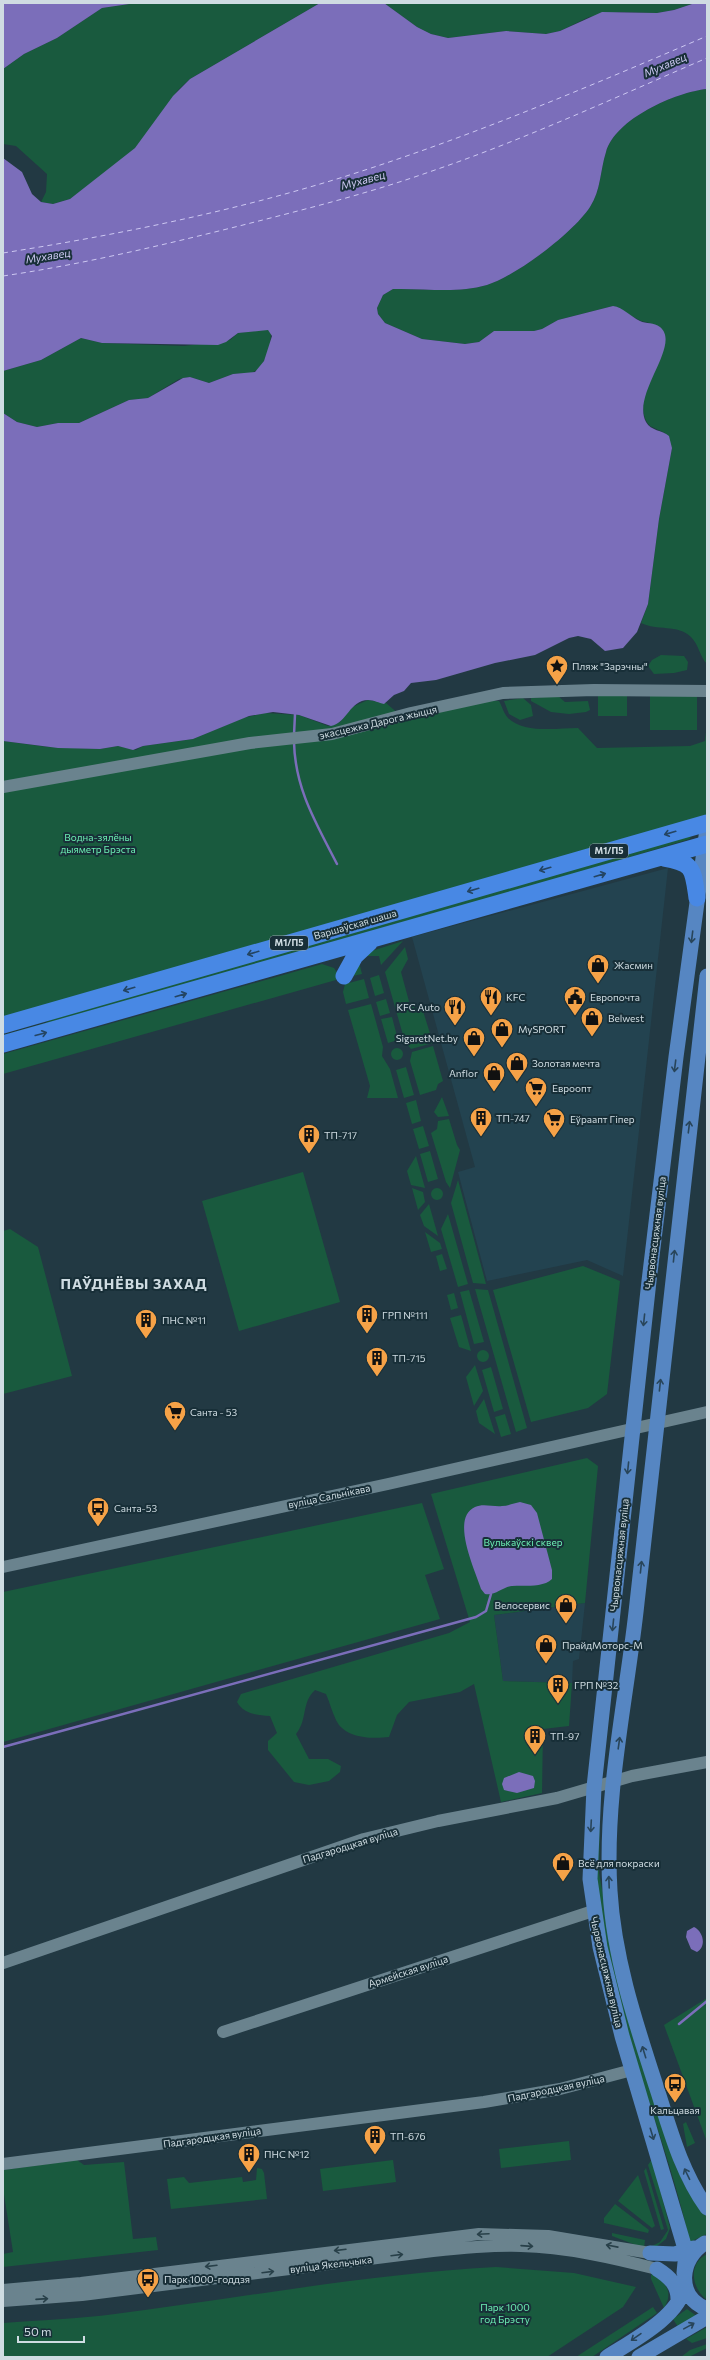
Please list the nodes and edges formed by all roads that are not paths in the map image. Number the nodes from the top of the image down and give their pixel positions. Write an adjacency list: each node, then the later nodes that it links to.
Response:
1 (707, 691): 2 (street, экасцежка Дарога жыцця)
2 (3, 787)
3 (707, 822): 11 (highway, Варшаўская шаша / М1/П5, one-way to 11)
4 (707, 829): 5 (main road, Чырвонасцяжная вуліца)
5 (705, 845): 6 (highway, Варшаўская шаша / М1/П5); 7 (main road, Чырвонасцяжная вуліца)
6 (661, 857): 7 (highway); 8 (highway, Варшаўская шаша / М1/П5, one-way to 6)
7 (697, 898): 17 (main road, Чырвонасцяжная вуліца, one-way to 17)
8 (374, 939): 9 (highway, Варшаўская шаша / М1/П5); 9 (highway)
9 (315, 957): 13 (highway, Варшаўская шаша / М1/П5, one-way to 9)
10 (707, 976): 14 (main road, Чырвонасцяжная вуліца)
11 (3, 1026)
12 (707, 1043): 14 (street)
13 (3, 1044)
14 (697, 1065): 16 (main road, Чырвонасцяжная вуліца, one-way to 14)
15 (707, 1412): 16 (street, вуліца Сальнікава)
16 (656, 1424): 17 (street, вуліца Сальнікава); 20 (main road, Чырвонасцяжная вуліца, one-way to 16)
17 (632, 1430): 18 (street, вуліца Сальнікава); 21 (main road, Чырвонасцяжная вуліца, one-way to 21)
18 (3, 1566)
19 (707, 1762): 20 (street, Падгародцкая вуліца)
20 (614, 1782): 21 (street, Падгародцкая вуліца); 27 (main road, Чырвонасцяжная вуліца, one-way to 20)
21 (594, 1787): 22 (main road, Чырвонасцяжная вуліца, one-way to 22); 23 (street, Падгародцкая вуліца)
22 (593, 1911): 24 (street, Армейская вуліца); 25 (main road, Чырвонасцяжная вуліца)
23 (3, 1963)
24 (223, 2032)
25 (632, 2070): 26 (street, Падгародцкая вуліца); 28 (main road, Чырвонасцяжная вуліца, one-way to 28)
26 (3, 2164)
27 (707, 2208)
28 (679, 2225): 30 (main road, Чырвонасцяжная вуліца); 31 (main road)
29 (706, 2243): 30 (main road); 33 (main road)
30 (686, 2252): 31 (main road); 33 (main road, Чырвонасцяжная вуліца)
31 (650, 2253): 34 (street, вуліца Якельчыка, one-way to 34)
32 (657, 2270): 33 (main road); 37 (street, вуліца Якельчыка, one-way to 32); 40 (main road)
33 (684, 2279): 40 (main road); 41 (main road)
34 (100, 2280): 35 (street, вуліца Якельчыка); 37 (street)
35 (61, 2285): 36 (street, вуліца Якельчыка); 38 (street)
36 (3, 2290)
37 (101, 2293): 38 (street, вуліца Якельчыка)
38 (62, 2297): 39 (street, вуліца Якельчыка, one-way to 38)
39 (3, 2301)
40 (678, 2304): 43 (main road, one-way to 43)
41 (707, 2309)
42 (707, 2317): 44 (main road, one-way to 42)
43 (607, 2357)
44 (639, 2357)

